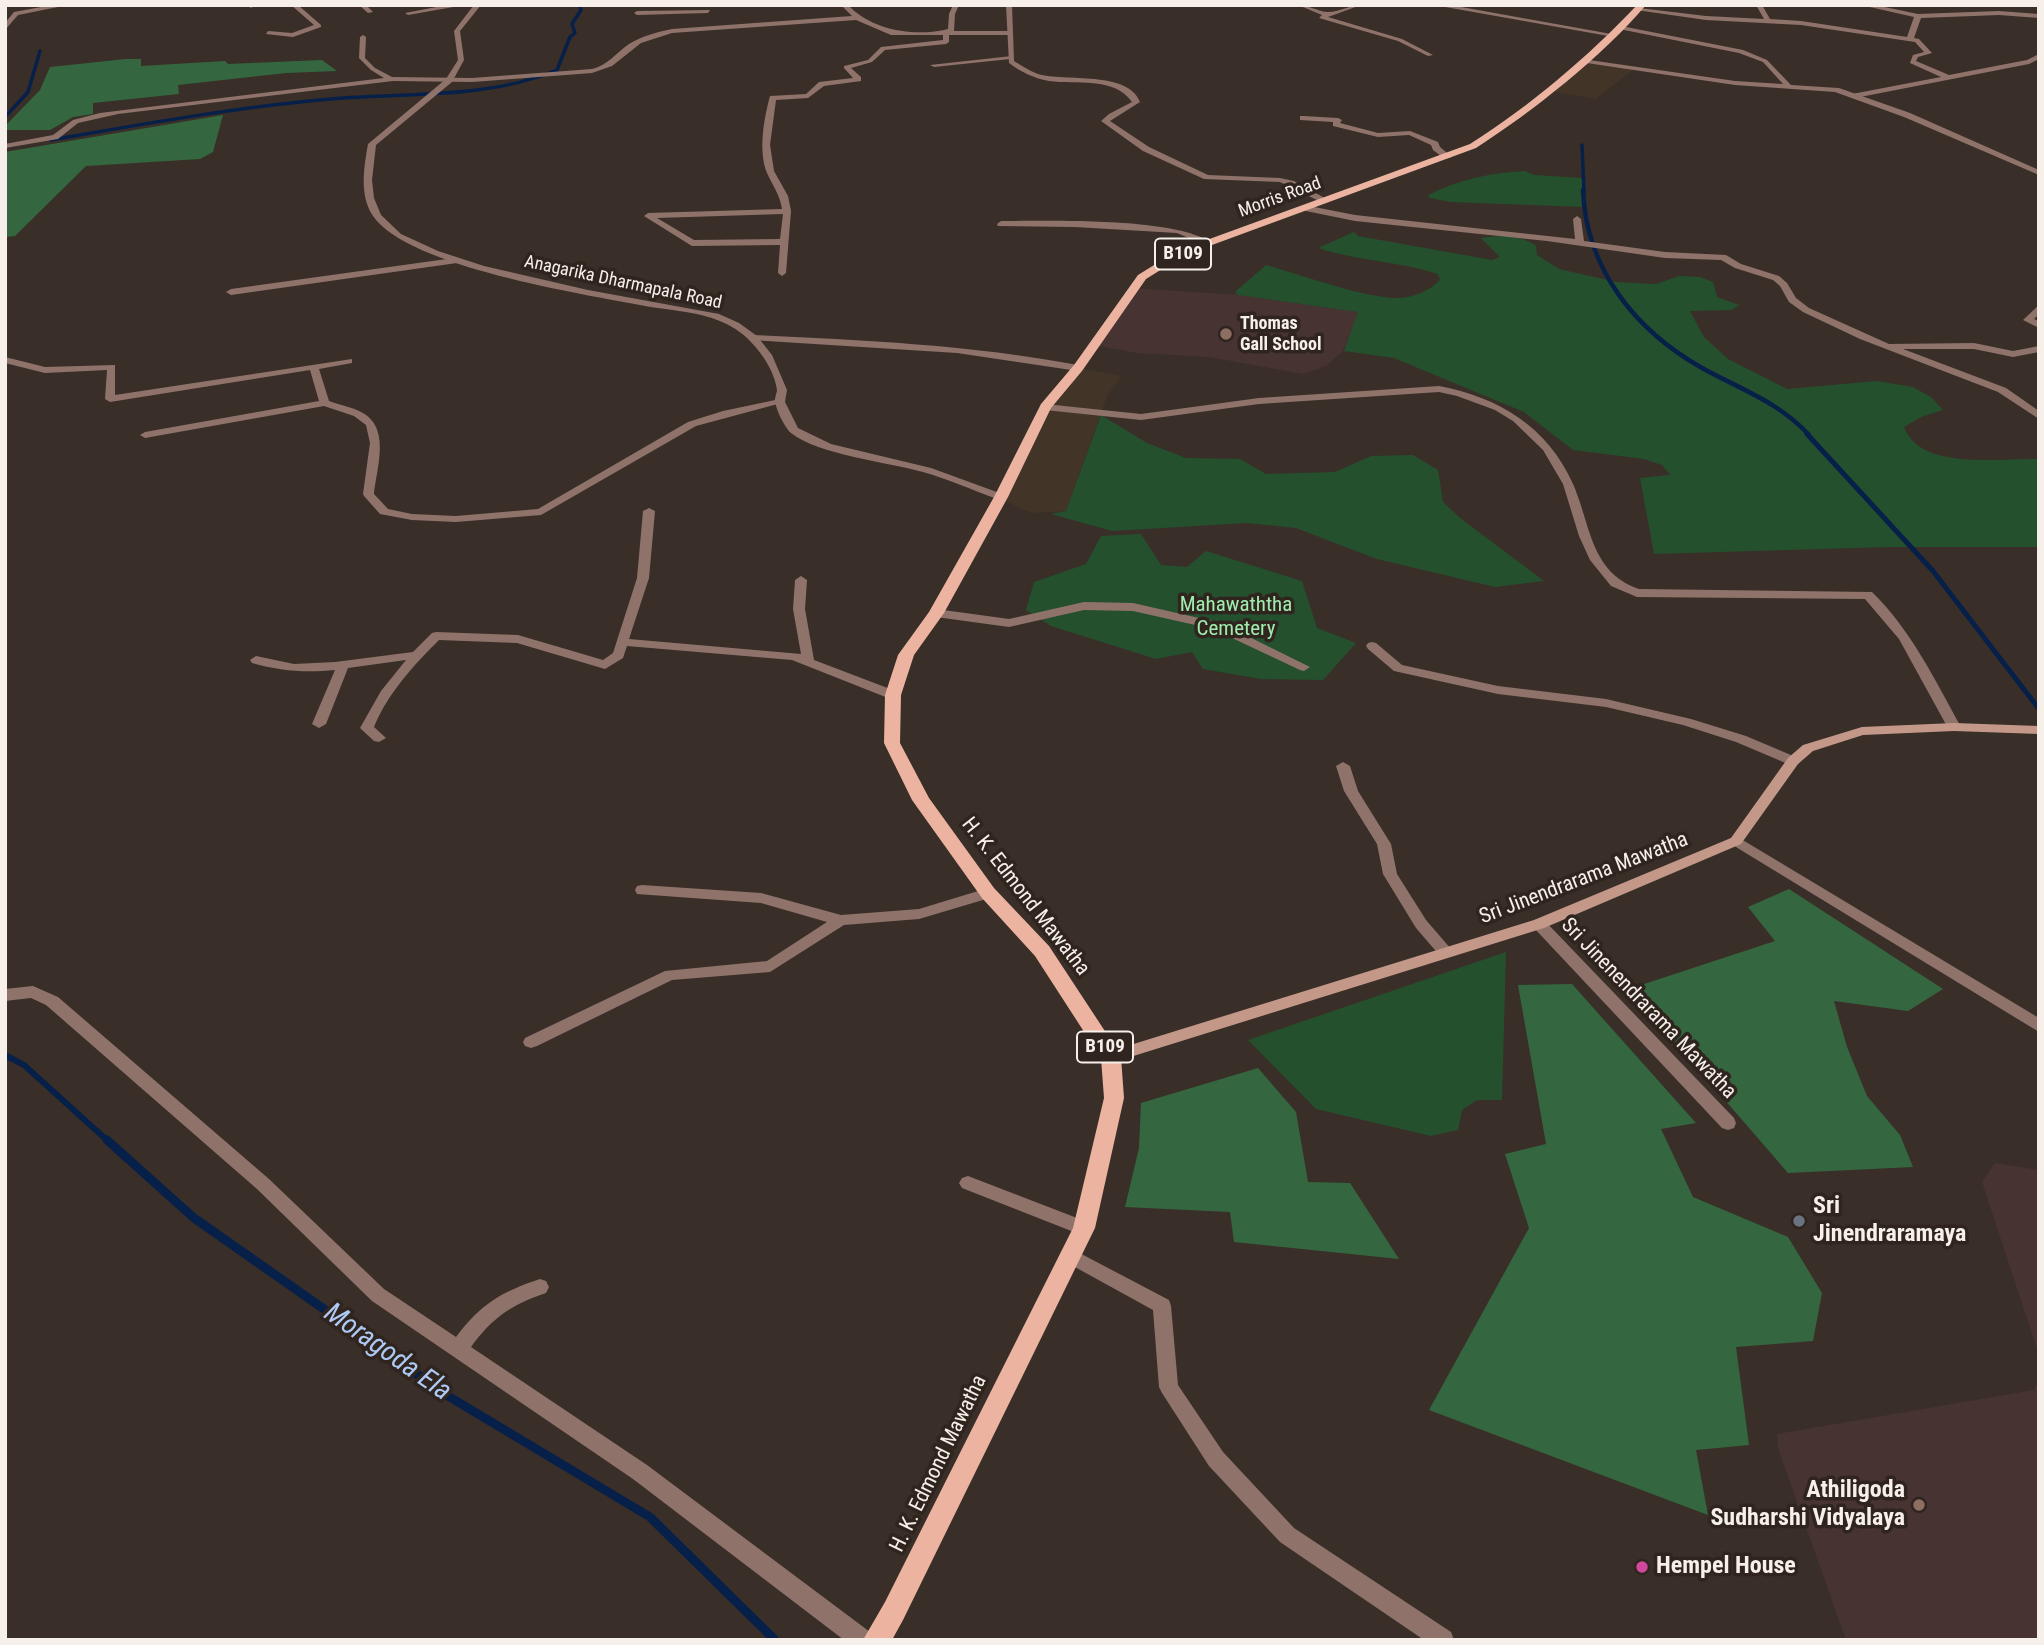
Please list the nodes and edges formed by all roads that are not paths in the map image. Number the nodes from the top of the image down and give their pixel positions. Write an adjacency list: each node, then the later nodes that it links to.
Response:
1 (65, 5): 24 (street)
2 (294, 5): 28 (street)
3 (362, 5): 16 (street)
4 (462, 5): 17 (street)
5 (478, 5): 39 (street)
6 (850, 5): 22 (street)
7 (956, 5): 26 (street)
8 (1009, 5): 29 (street)
9 (1301, 5): 19 (street)
10 (1359, 5): 19 (street)
11 (1437, 5): 27 (street)
12 (1759, 5): 23 (street)
13 (1864, 5): 20 (street)
14 (710, 8): 18 (street); 25 (street)
15 (1640, 8): 23 (street); 27 (main road, Morris Road / B109)
16 (370, 12)
17 (408, 13)
18 (637, 13)
19 (1326, 15): 32 (street)
20 (1918, 16): 21 (street); 31 (street)
21 (2039, 16)
22 (857, 18): 25 (street); 26 (street)
23 (1768, 21): 31 (street)
24 (5, 28)
25 (700, 29): 39 (street)
26 (948, 31): 29 (street); 48 (street)
27 (1617, 32): 35 (main road, Morris Road / B109); 40 (street)
28 (268, 33)
29 (1008, 33): 34 (street)
30 (363, 37): 38 (street)
31 (1910, 39): 37 (street)
32 (1430, 55)
33 (2039, 56): 37 (street)
34 (1010, 57): 36 (street); 46 (street)
35 (1582, 61): 40 (street); 44 (main road, Morris Road / B109)
36 (934, 65)
37 (1947, 76): 41 (street)
38 (393, 79): 39 (street); 43 (street)
39 (449, 80): 54 (street)
40 (1788, 85): 41 (street)
41 (1855, 96): 45 (street)
42 (1303, 118): 44 (street)
43 (5, 146)
44 (1448, 157): 46 (main road, Morris Road / B109)
45 (2039, 173)
46 (1326, 201): 47 (main road, Morris Road / B109)
47 (1304, 208): 52 (main road, Morris Road / B109); 53 (street)
48 (787, 211): 51 (street); 51 (street)
49 (1577, 219): 53 (street)
50 (1001, 223): 52 (street)
51 (785, 242): 55 (street)
52 (1208, 243): 65 (main road, Morris Road / B109)
53 (1584, 244): 60 (street)
54 (454, 261): 56 (street); 59 (street, Anagarika Dharmapala Road)
55 (782, 273)
56 (231, 292)
57 (2037, 310): 58 (street)
58 (2039, 325)
59 (754, 338): 65 (street); 66 (street, Anagarika Dharmapala Road)
60 (1887, 346): 61 (street); 69 (street)
61 (2039, 349)
62 (5, 360): 64 (street)
63 (349, 361): 64 (street)
64 (314, 368): 67 (street)
65 (1077, 368): 68 (main road, Morris Road / B109)
66 (780, 402): 67 (street); 71 (street, Anagarika Dharmapala Road)
67 (325, 403): 70 (street)
68 (1045, 407): 71 (main road, Morris Road / B109); 84 (street)
69 (2039, 416)
70 (145, 435)
71 (1001, 497): 74 (main road, H. K. Edmond Mawatha / B109)
72 (649, 511): 75 (street)
73 (801, 580): 79 (street)
74 (936, 613): 81 (street); 82 (main road, H. K. Edmond Mawatha / B109)
75 (622, 642): 77 (street); 79 (street)
76 (1372, 646): 87 (street)
77 (416, 655): 80 (street); 86 (street)
78 (256, 660): 80 (street)
79 (808, 660): 82 (street)
80 (344, 665): 83 (street)
81 (1304, 667)
82 (893, 695): 91 (main road, H. K. Edmond Mawatha / B109)
83 (319, 724)
84 (1954, 727): 85 (main road); 87 (main road)
85 (2038, 730)
86 (379, 738)
87 (1793, 761): 89 (main road)
88 (1343, 766): 94 (street)
89 (1736, 841): 93 (main road, Sri Jinendrarama Mawatha); 96 (street)
90 (642, 890): 92 (street)
91 (988, 893): 92 (street); 98 (main road, H. K. Edmond Mawatha / B109)
92 (841, 920): 97 (street)
93 (1539, 924): 94 (main road, Sri Jinendrarama Mawatha); 99 (street, Sri Jinenendrarama Mawatha)
94 (1446, 953): 98 (main road, Sri Jinendrarama Mawatha)
95 (5, 995): 104 (street)
96 (2039, 1026)
97 (531, 1042)
98 (1111, 1057): 101 (main road, H. K. Edmond Mawatha / B109)
99 (1728, 1122)
100 (968, 1183): 101 (street)
101 (1084, 1228): 102 (main road, H. K. Edmond Mawatha / B109)
102 (1070, 1256): 106 (main road, H. K. Edmond Mawatha / B109); 107 (street)
103 (540, 1287): 104 (street)
104 (458, 1349): 105 (street)
105 (862, 1640)
106 (876, 1640)
107 (1443, 1640)

